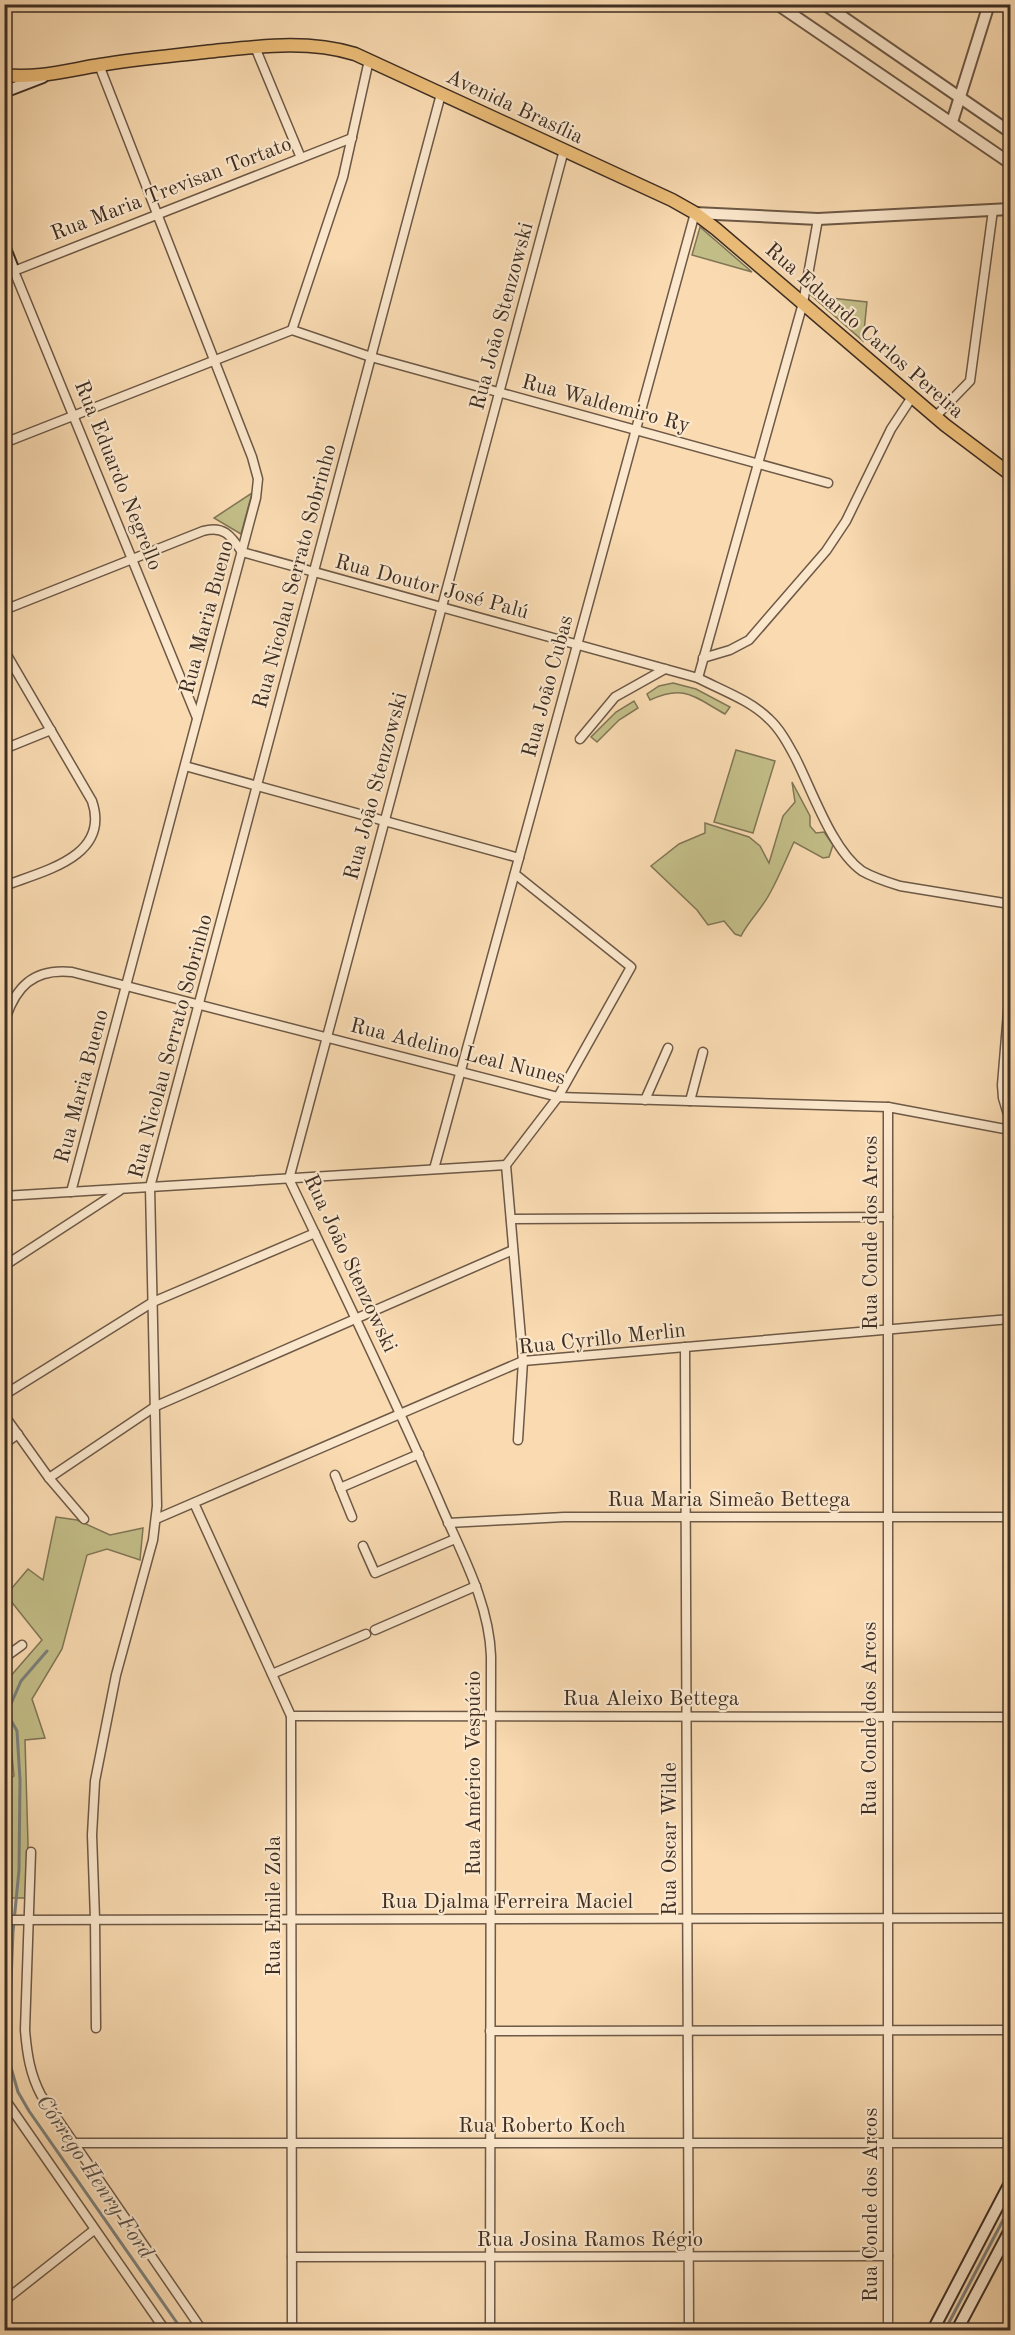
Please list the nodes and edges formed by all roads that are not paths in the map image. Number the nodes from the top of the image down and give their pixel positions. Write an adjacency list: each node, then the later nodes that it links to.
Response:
1 (777, 4): 12 (street)
2 (825, 4): 11 (street)
3 (989, 4): 11 (street)
4 (255, 47): 5 (main road, Avenida Brasília); 6 (main road, Avenida Brasília); 16 (street)
5 (369, 60): 10 (main road, Avenida Brasília); 14 (street)
6 (99, 65): 7 (main road, Avenida Brasília); 21 (street, Rua Maria Bueno)
7 (51, 74): 8 (main road); 9 (street, Avenida Brasília)
8 (4, 75)
9 (4, 93)
10 (441, 93): 15 (main road, Avenida Brasília); 27 (street, Rua Nicolau Serrato Sobrinho)
11 (960, 98): 12 (street); 13 (street)
12 (952, 122): 17 (street)
13 (1011, 132)
14 (352, 138): 16 (street, Rua Maria Trevisan Tortato); 26 (street)
15 (564, 150): 20 (main road, Avenida Brasília); 29 (street, Rua João Stenzowski)
16 (301, 158): 21 (street, Rua Maria Trevisan Tortato)
17 (1011, 163)
18 (1011, 209): 19 (street, Avenida Brasília)
19 (993, 210): 22 (street, Avenida Brasília); 32 (street)
20 (695, 213): 22 (street, Avenida Brasília); 25 (main road, Rua Eduardo Carlos Pereira); 33 (street, Rua João Cubas)
21 (158, 215): 24 (street, Rua Maria Trevisan Tortato); 28 (street, Rua Maria Bueno)
22 (818, 219): 25 (street)
23 (4, 246): 24 (street, Rua Eduardo Negrello)
24 (9, 273): 31 (street, Rua Eduardo Negrello)
25 (803, 303): 30 (main road, Rua Eduardo Carlos Pereira); 35 (street)
26 (292, 330): 27 (street, Rua Waldemiro Ry); 28 (street)
27 (371, 357): 29 (street, Rua Waldemiro Ry); 40 (street, Rua Nicolau Serrato Sobrinho)
28 (215, 361): 31 (street); 38 (street, Rua Maria Bueno)
29 (499, 393): 33 (street, Rua Waldemiro Ry); 41 (street, Rua João Stenzowski)
30 (912, 397): 32 (main road, Rua Eduardo Carlos Pereira); 45 (street)
31 (74, 416): 34 (street); 39 (street, Rua Eduardo Negrello)
32 (935, 417): 36 (main road, Rua Eduardo Carlos Pereira)
33 (636, 430): 35 (street, Rua Waldemiro Ry); 43 (street, Rua João Cubas)
34 (4, 443)
35 (758, 464): 37 (street, Rua Waldemiro Ry); 45 (street)
36 (1011, 474)
37 (828, 483)
38 (242, 552): 39 (street); 40 (street, Rua Doutor José Palú); 48 (street, Rua Maria Bueno)
39 (133, 559): 42 (street); 48 (street, Rua Eduardo Negrello)
40 (314, 572): 41 (street, Rua Doutor José Palú); 53 (street, Rua Nicolau Serrato Sobrinho)
41 (442, 607): 43 (street, Rua Doutor José Palú); 54 (street, Rua João Stenzowski)
42 (4, 610)
43 (577, 645): 46 (street, Rua Doutor José Palú); 55 (street, Rua João Cubas)
44 (4, 650): 49 (street)
45 (703, 658): 47 (street)
46 (665, 669): 47 (street, Rua Doutor José Palú); 50 (street)
47 (698, 678): 58 (street, Rua Doutor José Palú)
48 (197, 718): 52 (street, Rua Maria Bueno)
49 (51, 730): 51 (street); 57 (street)
50 (580, 739)
51 (4, 749)
52 (185, 766): 53 (street); 59 (street, Rua Maria Bueno)
53 (257, 786): 54 (street); 61 (street, Rua Nicolau Serrato Sobrinho)
54 (384, 821): 55 (street); 63 (street, Rua João Stenzowski)
55 (519, 858): 56 (street, Rua João Cubas)
56 (515, 874): 66 (street, Rua João Cubas); 67 (street)
57 (4, 886)
58 (1011, 904)
59 (126, 986): 61 (street, Rua Adelino Leal Nunes); 62 (street, Rua Adelino Leal Nunes); 78 (street, Rua Maria Bueno)
60 (1011, 988): 71 (street)
61 (199, 1004): 63 (street, Rua Adelino Leal Nunes); 76 (street, Rua Nicolau Serrato Sobrinho)
62 (4, 1023)
63 (327, 1037): 66 (street, Rua Adelino Leal Nunes); 75 (street, Rua João Stenzowski)
64 (668, 1048): 68 (street)
65 (703, 1052): 69 (street)
66 (461, 1072): 67 (street, Rua Adelino Leal Nunes); 74 (street, Rua João Cubas)
67 (558, 1097): 68 (street, Rua Adelino Leal Nunes); 73 (street)
68 (645, 1100): 69 (street, Rua Adelino Leal Nunes)
69 (690, 1101): 70 (street, Rua Adelino Leal Nunes)
70 (888, 1107): 72 (street, Rua Adelino Leal Nunes); 80 (street, Rua Conde dos Arcos)
71 (1011, 1121)
72 (1011, 1130)
73 (506, 1165): 74 (street); 81 (street)
74 (434, 1169): 75 (street)
75 (289, 1179): 76 (street); 82 (street, Rua João Stenzowski)
76 (150, 1187): 77 (street); 85 (street, Rua Nicolau Serrato Sobrinho)
77 (122, 1189): 78 (street); 84 (street)
78 (71, 1192): 79 (street)
79 (4, 1196)
80 (888, 1217): 81 (street); 88 (street, Rua Conde dos Arcos)
81 (511, 1219): 83 (street)
82 (315, 1233): 85 (street); 86 (street, Rua João Stenzowski)
83 (513, 1250): 86 (street); 90 (street)
84 (4, 1266)
85 (153, 1302): 91 (street); 92 (street, Rua Nicolau Serrato Sobrinho)
86 (356, 1319): 92 (street); 93 (street, Rua João Stenzowski)
87 (1011, 1319): 88 (street, Rua Cyrillo Merlin)
88 (888, 1330): 89 (street, Rua Cyrillo Merlin); 105 (street, Rua Conde dos Arcos)
89 (684, 1347): 90 (street, Rua Cyrillo Merlin); 104 (street, Rua Oscar Wilde)
90 (523, 1361): 93 (street, Rua Cyrillo Merlin); 96 (street)
91 (4, 1395)
92 (156, 1406): 100 (street); 108 (street, Rua Nicolau Serrato Sobrinho)
93 (401, 1413): 98 (street, Rua Américo Vespúcio); 102 (street, Rua Cyrillo Merlin)
94 (4, 1415): 95 (street)
95 (18, 1434): 97 (street); 100 (street)
96 (518, 1440)
97 (4, 1444)
98 (418, 1454): 101 (street); 109 (street, Rua Américo Vespúcio)
99 (334, 1475): 101 (street)
100 (49, 1478): 107 (street)
101 (340, 1488): 103 (street)
102 (194, 1503): 108 (street, Rua Cyrillo Merlin); 117 (street, Rua Emile Zola)
103 (352, 1517)
104 (685, 1517): 105 (street, Rua Maria Simeão Bettega); 109 (street, Rua Maria Simeão Bettega); 120 (street, Rua Oscar Wilde)
105 (888, 1517): 106 (street, Rua Maria Simeão Bettega); 121 (street, Rua Conde dos Arcos)
106 (1011, 1517)
107 (84, 1519)
108 (156, 1519): 127 (street, Rua Nicolau Serrato Sobrinho)
109 (448, 1523): 110 (street, Rua Américo Vespúcio)
110 (455, 1539): 111 (street); 112 (street, Rua Américo Vespúcio)
111 (363, 1546)
112 (476, 1586): 113 (street); 119 (street, Rua Américo Vespúcio)
113 (375, 1630)
114 (366, 1634): 117 (street)
115 (22, 1645): 116 (street)
116 (4, 1658)
117 (272, 1674): 118 (street, Rua Emile Zola)
118 (291, 1716): 119 (street, Rua Aleixo Bettega); 128 (street, Rua Emile Zola)
119 (491, 1716): 120 (street, Rua Aleixo Bettega); 129 (street, Rua Américo Vespúcio)
120 (686, 1716): 121 (street, Rua Aleixo Bettega); 130 (street, Rua Oscar Wilde)
121 (887, 1717): 122 (street, Rua Aleixo Bettega); 124 (street, Rua Conde dos Arcos)
122 (1011, 1717)
123 (31, 1852): 126 (street)
124 (888, 1918): 125 (street, Rua Djalma Ferreira Maciel); 130 (street, Rua Djalma Ferreira Maciel); 136 (street, Rua Conde dos Arcos)
125 (1011, 1918)
126 (24, 1919): 127 (street, Rua Djalma Ferreira Maciel); 131 (street, Rua Djalma Ferreira Maciel); 138 (street)
127 (95, 1919): 128 (street, Rua Djalma Ferreira Maciel); 132 (street, Rua Nicolau Serrato Sobrinho)
128 (291, 1919): 129 (street, Rua Djalma Ferreira Maciel); 139 (street, Rua Emile Zola)
129 (490, 1919): 130 (street, Rua Djalma Ferreira Maciel); 134 (street, Rua Américo Vespúcio)
130 (687, 1919): 135 (street, Rua Oscar Wilde)
131 (6, 1920)
132 (96, 2028)
133 (1011, 2030): 136 (street)
134 (490, 2031): 135 (street); 140 (street, Rua Américo Vespúcio)
135 (688, 2031): 136 (street); 141 (street, Rua Oscar Wilde)
136 (888, 2031): 142 (street, Rua Conde dos Arcos)
137 (4, 2098): 145 (street)
138 (74, 2143): 139 (street, Rua Roberto Koch); 153 (street)
139 (292, 2143): 140 (street, Rua Roberto Koch); 149 (street, Rua Emile Zola)
140 (490, 2143): 141 (street, Rua Roberto Koch); 150 (street, Rua Américo Vespúcio)
141 (688, 2143): 142 (street, Rua Roberto Koch); 147 (street, Rua Oscar Wilde)
142 (888, 2143): 143 (street, Rua Roberto Koch); 148 (street, Rua Conde dos Arcos)
143 (1011, 2143)
144 (1011, 2183): 158 (street)
145 (94, 2230): 151 (street); 152 (street)
146 (1011, 2230): 159 (street)
147 (689, 2256): 148 (street, Rua Josina Ramos Régio); 150 (street, Rua Josina Ramos Régio); 156 (street, Rua Oscar Wilde)
148 (888, 2256): 157 (street, Rua Conde dos Arcos)
149 (292, 2257): 150 (street, Rua Josina Ramos Régio); 154 (street, Rua Emile Zola)
150 (490, 2257): 155 (street, Rua Américo Vespúcio)
151 (6, 2296)
152 (160, 2329)
153 (202, 2331)
154 (292, 2331)
155 (490, 2331)
156 (689, 2331)
157 (888, 2331)
158 (933, 2331)
159 (957, 2331)

